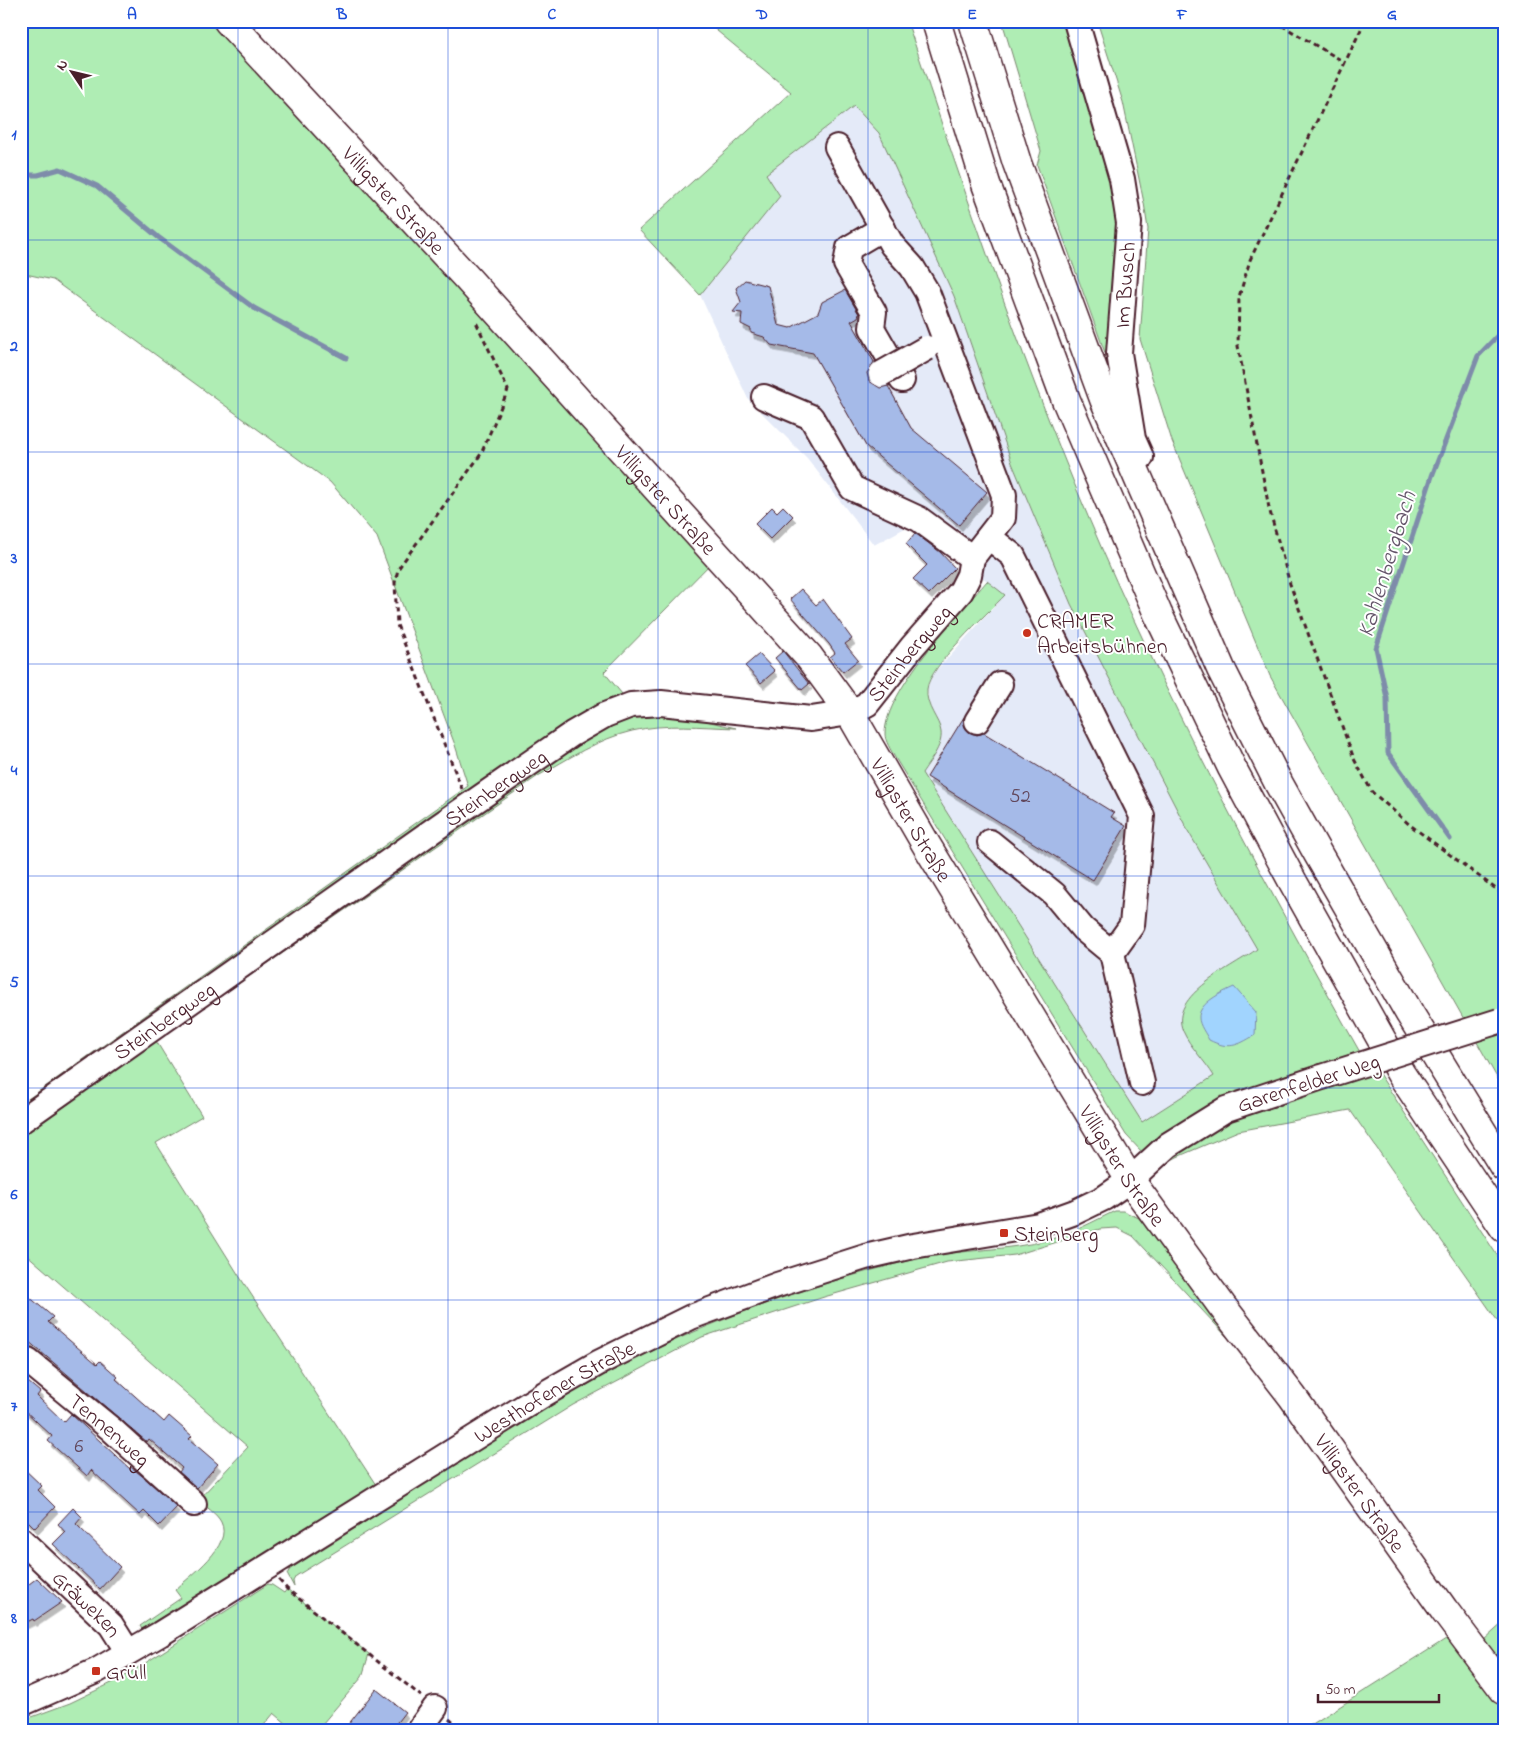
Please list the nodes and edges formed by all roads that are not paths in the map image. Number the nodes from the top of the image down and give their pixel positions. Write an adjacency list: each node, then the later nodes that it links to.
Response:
1 (228, 21): 13 (main road, Villigster Straße)
2 (936, 21): 22 (main road)
3 (972, 21): 10 (main road)
4 (1076, 21): 10 (street, Im Busch)
5 (837, 147): 6 (street)
6 (883, 228): 7 (street); 7 (street, bridge)
7 (936, 343): 9 (street)
8 (764, 397): 11 (street)
9 (989, 537): 11 (street); 16 (street)
10 (1168, 549): 20 (main road)
11 (972, 558): 13 (street, Steinbergweg)
12 (1000, 684): 14 (street)
13 (850, 713): 19 (street, Steinbergweg); 21 (main road, Villigster Straße)
14 (977, 721)
15 (990, 842): 16 (street)
16 (1112, 953): 18 (street)
17 (1502, 1021): 21 (street, Garenfelder Weg, bridge)
18 (1142, 1083)
19 (21, 1121)
20 (1504, 1167)
21 (1130, 1180): 26 (street, Westhofener Straße); 27 (main road, Villigster Straße)
22 (1504, 1228)
23 (21, 1362): 24 (street, Tennenweg)
24 (194, 1504)
25 (26, 1554): 26 (street, Gräweken)
26 (128, 1652): 28 (street, Westhofener Straße)
27 (1504, 1690)
28 (21, 1704)
29 (435, 1708): 30 (street)
30 (419, 1730)

